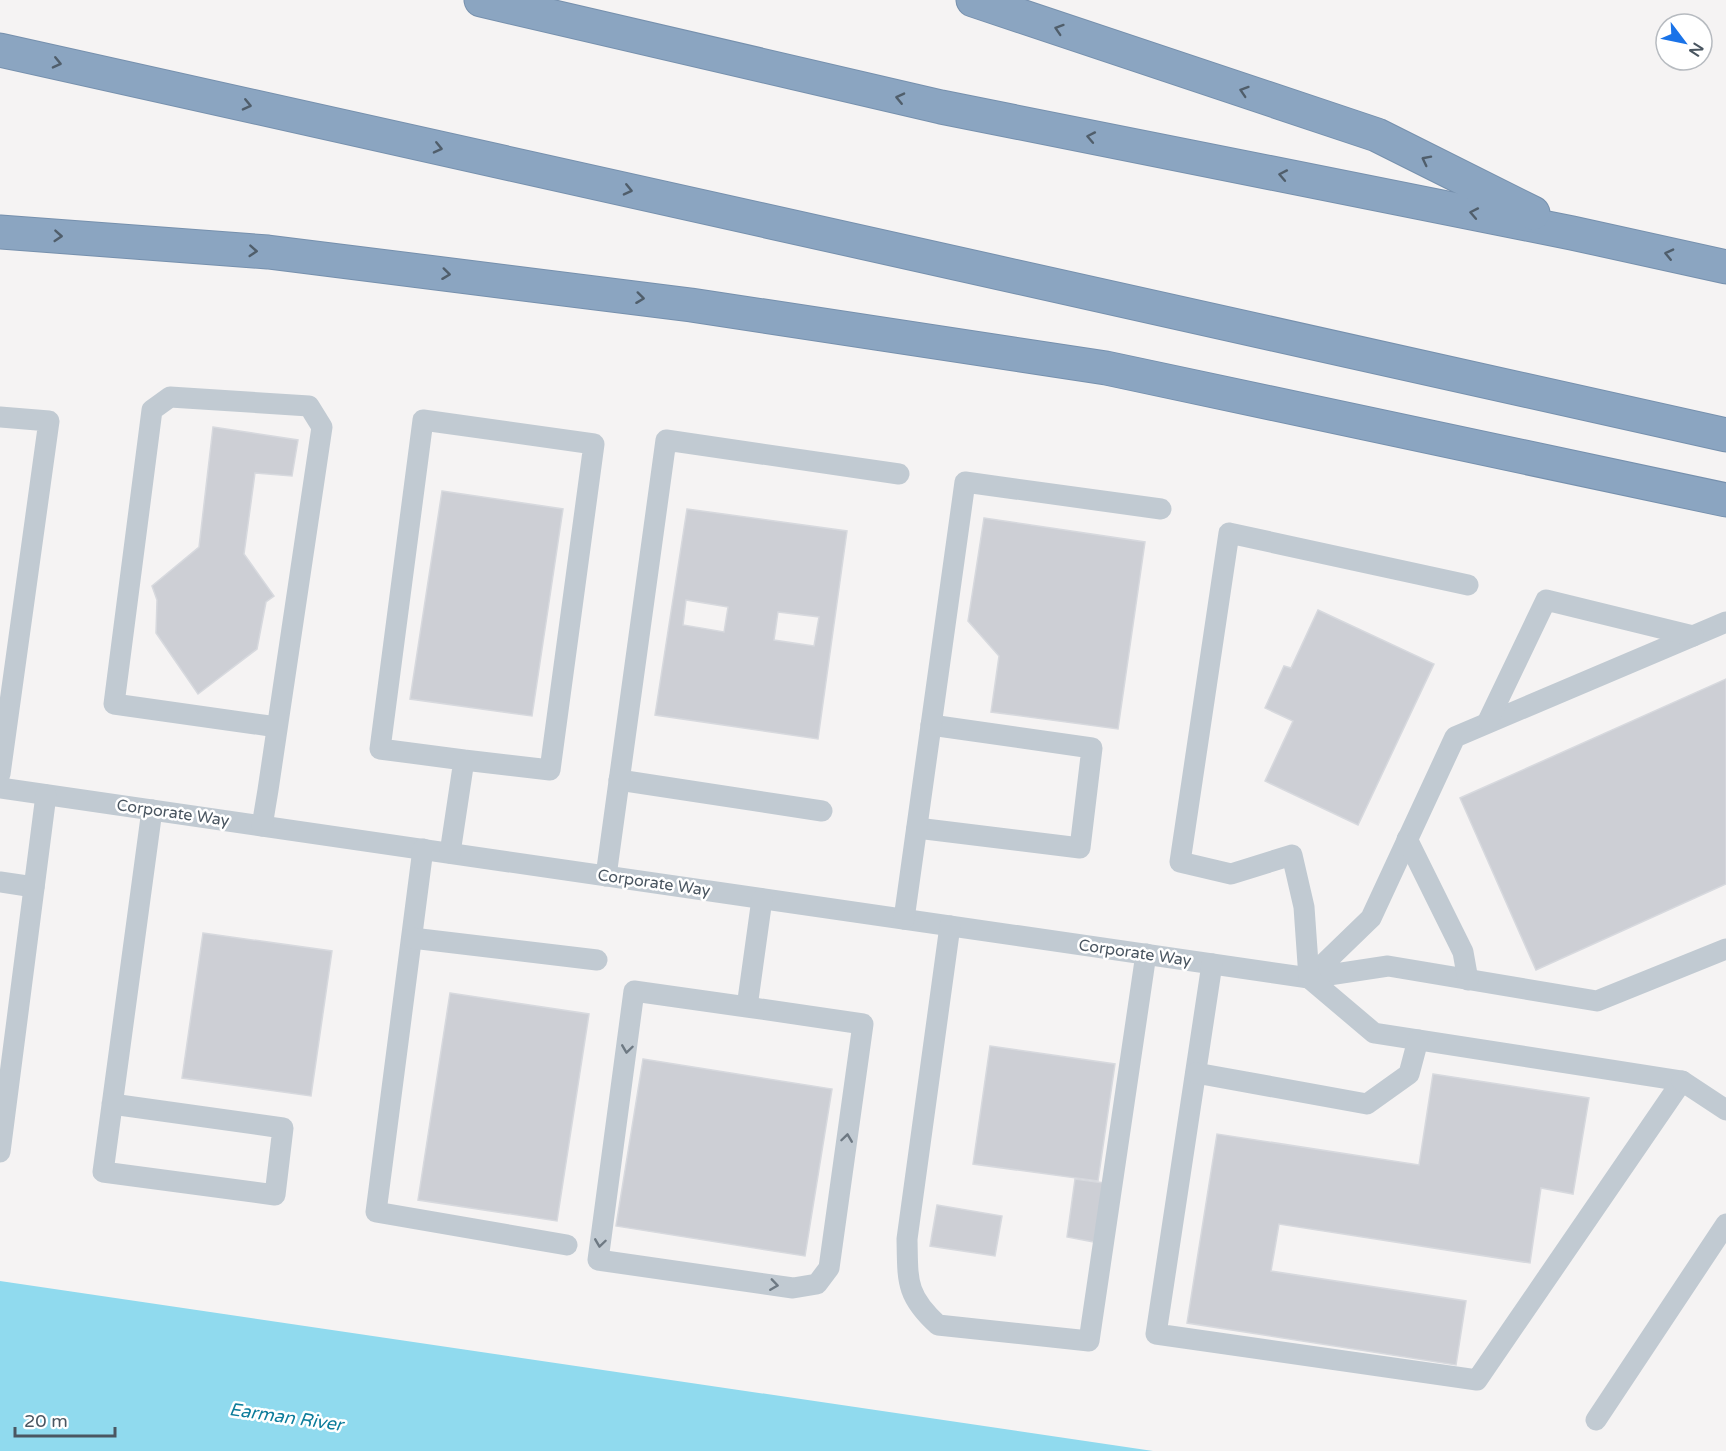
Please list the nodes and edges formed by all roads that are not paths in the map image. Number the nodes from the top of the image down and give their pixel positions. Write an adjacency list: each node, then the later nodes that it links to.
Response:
1 (481, 0): 5 (highway, one-way to 1)
2 (973, 0): 5 (highway, one-way to 2)
3 (0, 50): 8 (highway, one-way to 8)
4 (0, 232): 10 (highway, one-way to 10)
5 (1572, 233): 6 (highway, one-way to 5)
6 (1726, 267)
7 (0, 417): 15 (lane)
8 (1726, 435)
9 (899, 474): 21 (lane)
10 (1726, 500)
11 (1161, 510): 17 (lane)
12 (1468, 585): 42 (lane)
13 (1726, 622): 14 (lane)
14 (1693, 636): 16 (lane); 16 (lane)
15 (5, 697): 20 (lane)
16 (1488, 721): 28 (lane)
17 (931, 725): 27 (lane); 27 (lane)
18 (277, 727): 18 (lane); 26 (lane)
19 (464, 760): 19 (lane); 30 (lane)
20 (0, 774)
21 (619, 780): 25 (lane); 31 (lane)
22 (0, 788): 23 (lane, Corporate Way)
23 (46, 795): 24 (lane, Corporate Way); 33 (lane)
24 (152, 810): 26 (lane, Corporate Way); 48 (lane)
25 (822, 811)
26 (262, 826): 29 (lane, Corporate Way)
27 (917, 828): 35 (lane)
28 (1407, 839): 42 (lane); 43 (lane)
29 (423, 849): 30 (lane, Corporate Way); 37 (lane)
30 (450, 853): 31 (lane, Corporate Way)
31 (606, 876): 34 (lane, Corporate Way)
32 (0, 882): 33 (lane)
33 (34, 887): 50 (lane)
34 (762, 898): 35 (lane, Corporate Way); 44 (lane)
35 (904, 919): 36 (lane, Corporate Way)
36 (950, 926): 39 (lane, Corporate Way); 39 (lane)
37 (412, 938): 40 (lane); 52 (lane)
38 (1726, 949): 43 (lane, Corporate Way)
39 (1146, 954): 41 (lane, Corporate Way)
40 (597, 960)
41 (1212, 964): 42 (lane, Corporate Way); 46 (lane)
42 (1309, 978): 43 (lane, Corporate Way); 45 (lane)
43 (1468, 980)
44 (747, 1007): 44 (lane, one-way to 44)
45 (1418, 1040): 46 (lane); 47 (lane)
46 (1196, 1073): 47 (lane)
47 (1682, 1081): 49 (lane)
48 (112, 1104): 48 (lane)
49 (1726, 1110)
50 (0, 1152)
51 (1726, 1224): 53 (lane)
52 (567, 1245)
53 (1596, 1420)

